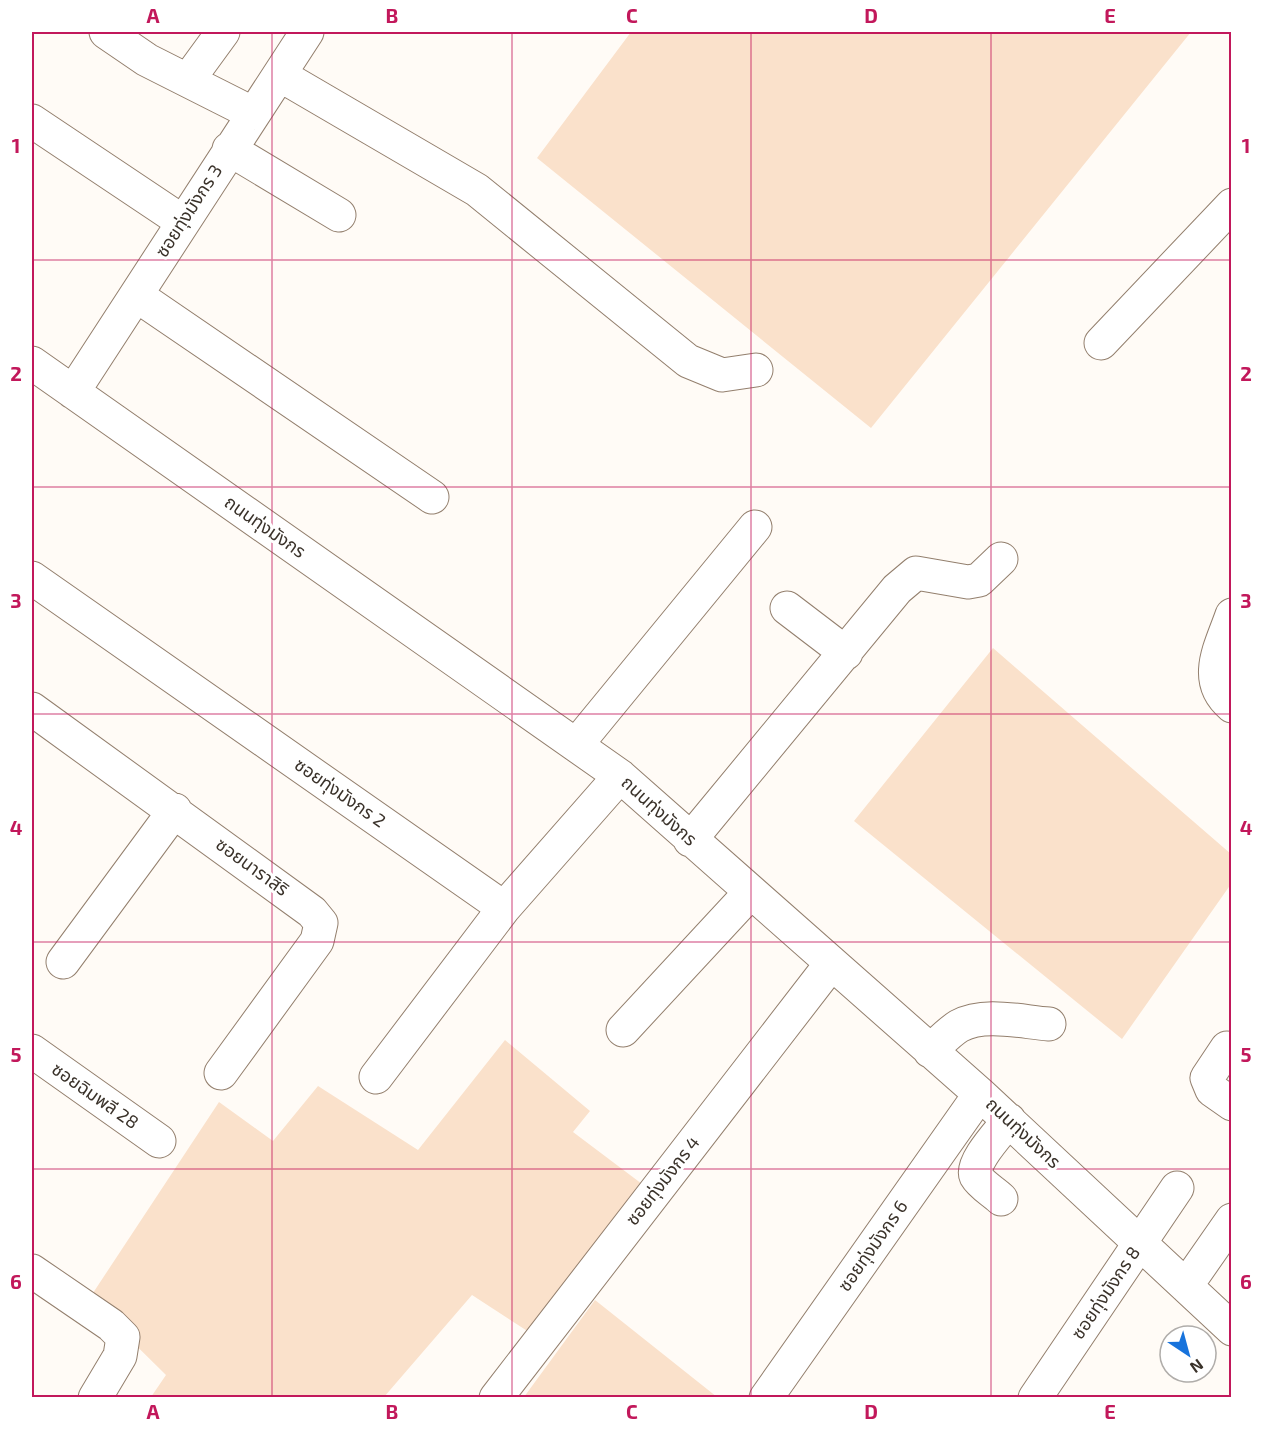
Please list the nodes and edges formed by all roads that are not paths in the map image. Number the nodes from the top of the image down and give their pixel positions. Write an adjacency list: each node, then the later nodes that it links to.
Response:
1 (106, 32): 5 (street)
2 (223, 32): 5 (street)
3 (307, 32): 4 (street, ซอยทุ่งมังกร 3)
4 (280, 75): 6 (street, ซอยทุ่งมังกร 3); 15 (street)
5 (188, 80): 6 (street)
6 (252, 113): 8 (street, ซอยทุ่งมังกร 3)
7 (32, 121): 11 (street)
8 (229, 149): 10 (street); 11 (street, ซอยทุ่งมังกร 3)
9 (1232, 205): 13 (street)
10 (339, 215)
11 (183, 222): 12 (street, ซอยทุ่งมังกร 3)
12 (136, 295): 16 (street, ซอยทุ่งมังกร 3); 17 (street)
13 (1101, 343)
14 (32, 363): 16 (street, ถนนทุ่งมังกร)
15 (756, 370)
16 (74, 392): 26 (street, ถนนทุ่งมังกร)
17 (432, 497)
18 (755, 527): 26 (street)
19 (1001, 559): 23 (street)
20 (32, 578): 31 (street, ซอยทุ่งมังกร 2)
21 (787, 609): 23 (street)
22 (1232, 615): 24 (street)
23 (846, 653): 29 (street)
24 (1232, 706)
25 (32, 709): 28 (street, ซอยนาราสิริ)
26 (577, 744): 27 (street, ถนนทุ่งมังกร)
27 (620, 776): 29 (street, ถนนทุ่งมังกร); 31 (street)
28 (175, 810): 32 (street); 39 (street, ซอยนาราสิริ)
29 (690, 840): 30 (street, ถนนทุ่งมังกร)
30 (750, 893): 33 (street, ถนนทุ่งมังกร); 35 (street)
31 (504, 908): 40 (street)
32 (63, 962)
33 (831, 964): 38 (street, ถนนทุ่งมังกร); 53 (street, ซอยทุ่งมังกร 4)
34 (1049, 1024): 38 (street)
35 (623, 1029)
36 (1227, 1047): 42 (street)
37 (32, 1051): 44 (street, ซอยฉิมพลี 28)
38 (930, 1051): 41 (street, ถนนทุ่งมังกร)
39 (221, 1073)
40 (376, 1077)
41 (981, 1094): 43 (street, ถนนทุ่งมังกร); 54 (street, ซอยทุ่งมังกร 6)
42 (1232, 1104)
43 (1009, 1120): 46 (street); 48 (street, ถนนทุ่งมังกร)
44 (159, 1141)
45 (1177, 1188): 48 (street, ซอยทุ่งมังกร 8)
46 (1001, 1199)
47 (1232, 1220): 50 (street)
48 (1141, 1242): 50 (street, ถนนทุ่งมังกร); 55 (street, ซอยทุ่งมังกร 8)
49 (32, 1271): 52 (street)
50 (1186, 1286): 51 (street, ถนนทุ่งมังกร)
51 (1232, 1329)
52 (95, 1398)
53 (496, 1398)
54 (766, 1398)
55 (1035, 1398)

